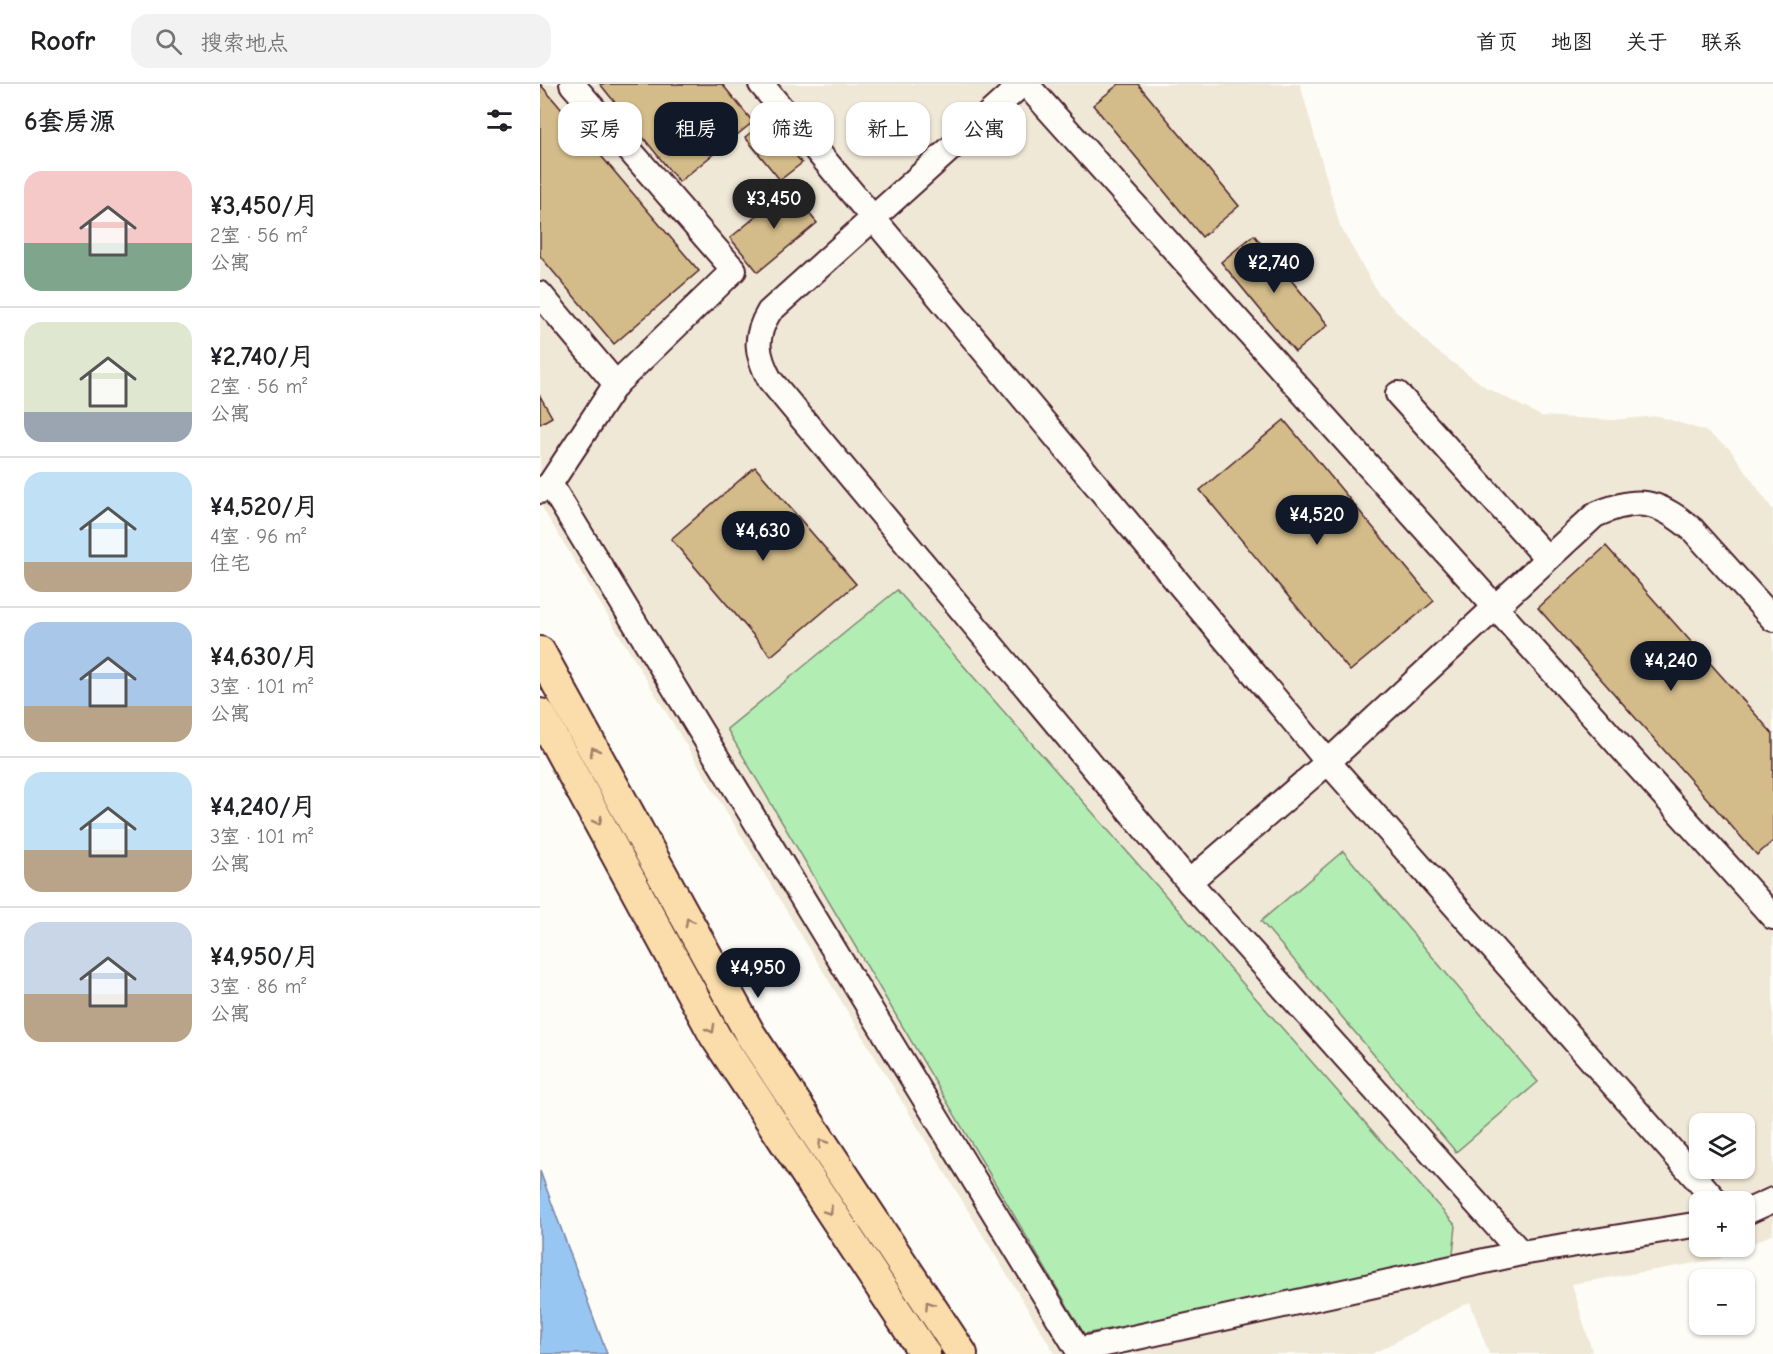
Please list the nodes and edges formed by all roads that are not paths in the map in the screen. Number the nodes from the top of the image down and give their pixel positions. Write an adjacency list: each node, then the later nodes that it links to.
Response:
1 (572, 84): 6 (lane)
2 (761, 84): 4 (lane)
3 (1024, 84): 4 (lane); 10 (lane)
4 (874, 217): 14 (lane); 15 (lane)
5 (540, 294): 6 (lane)
6 (616, 384): 8 (lane)
7 (1398, 394): 9 (lane)
8 (545, 488): 22 (lane)
9 (1547, 558): 10 (lane); 11 (lane)
10 (1494, 608): 14 (lane); 16 (lane)
11 (1773, 619)
12 (540, 652): 24 (main road, one-way to 12)
13 (540, 714): 23 (main road, one-way to 23)
14 (1328, 762): 15 (lane); 17 (lane)
15 (1189, 882): 21 (lane)
16 (1770, 909)
17 (1707, 1191)
18 (1773, 1200): 19 (lane)
19 (1755, 1208)
20 (1689, 1226): 21 (lane)
21 (1521, 1253): 22 (lane)
22 (1079, 1352)
23 (925, 1354)
24 (962, 1354)

